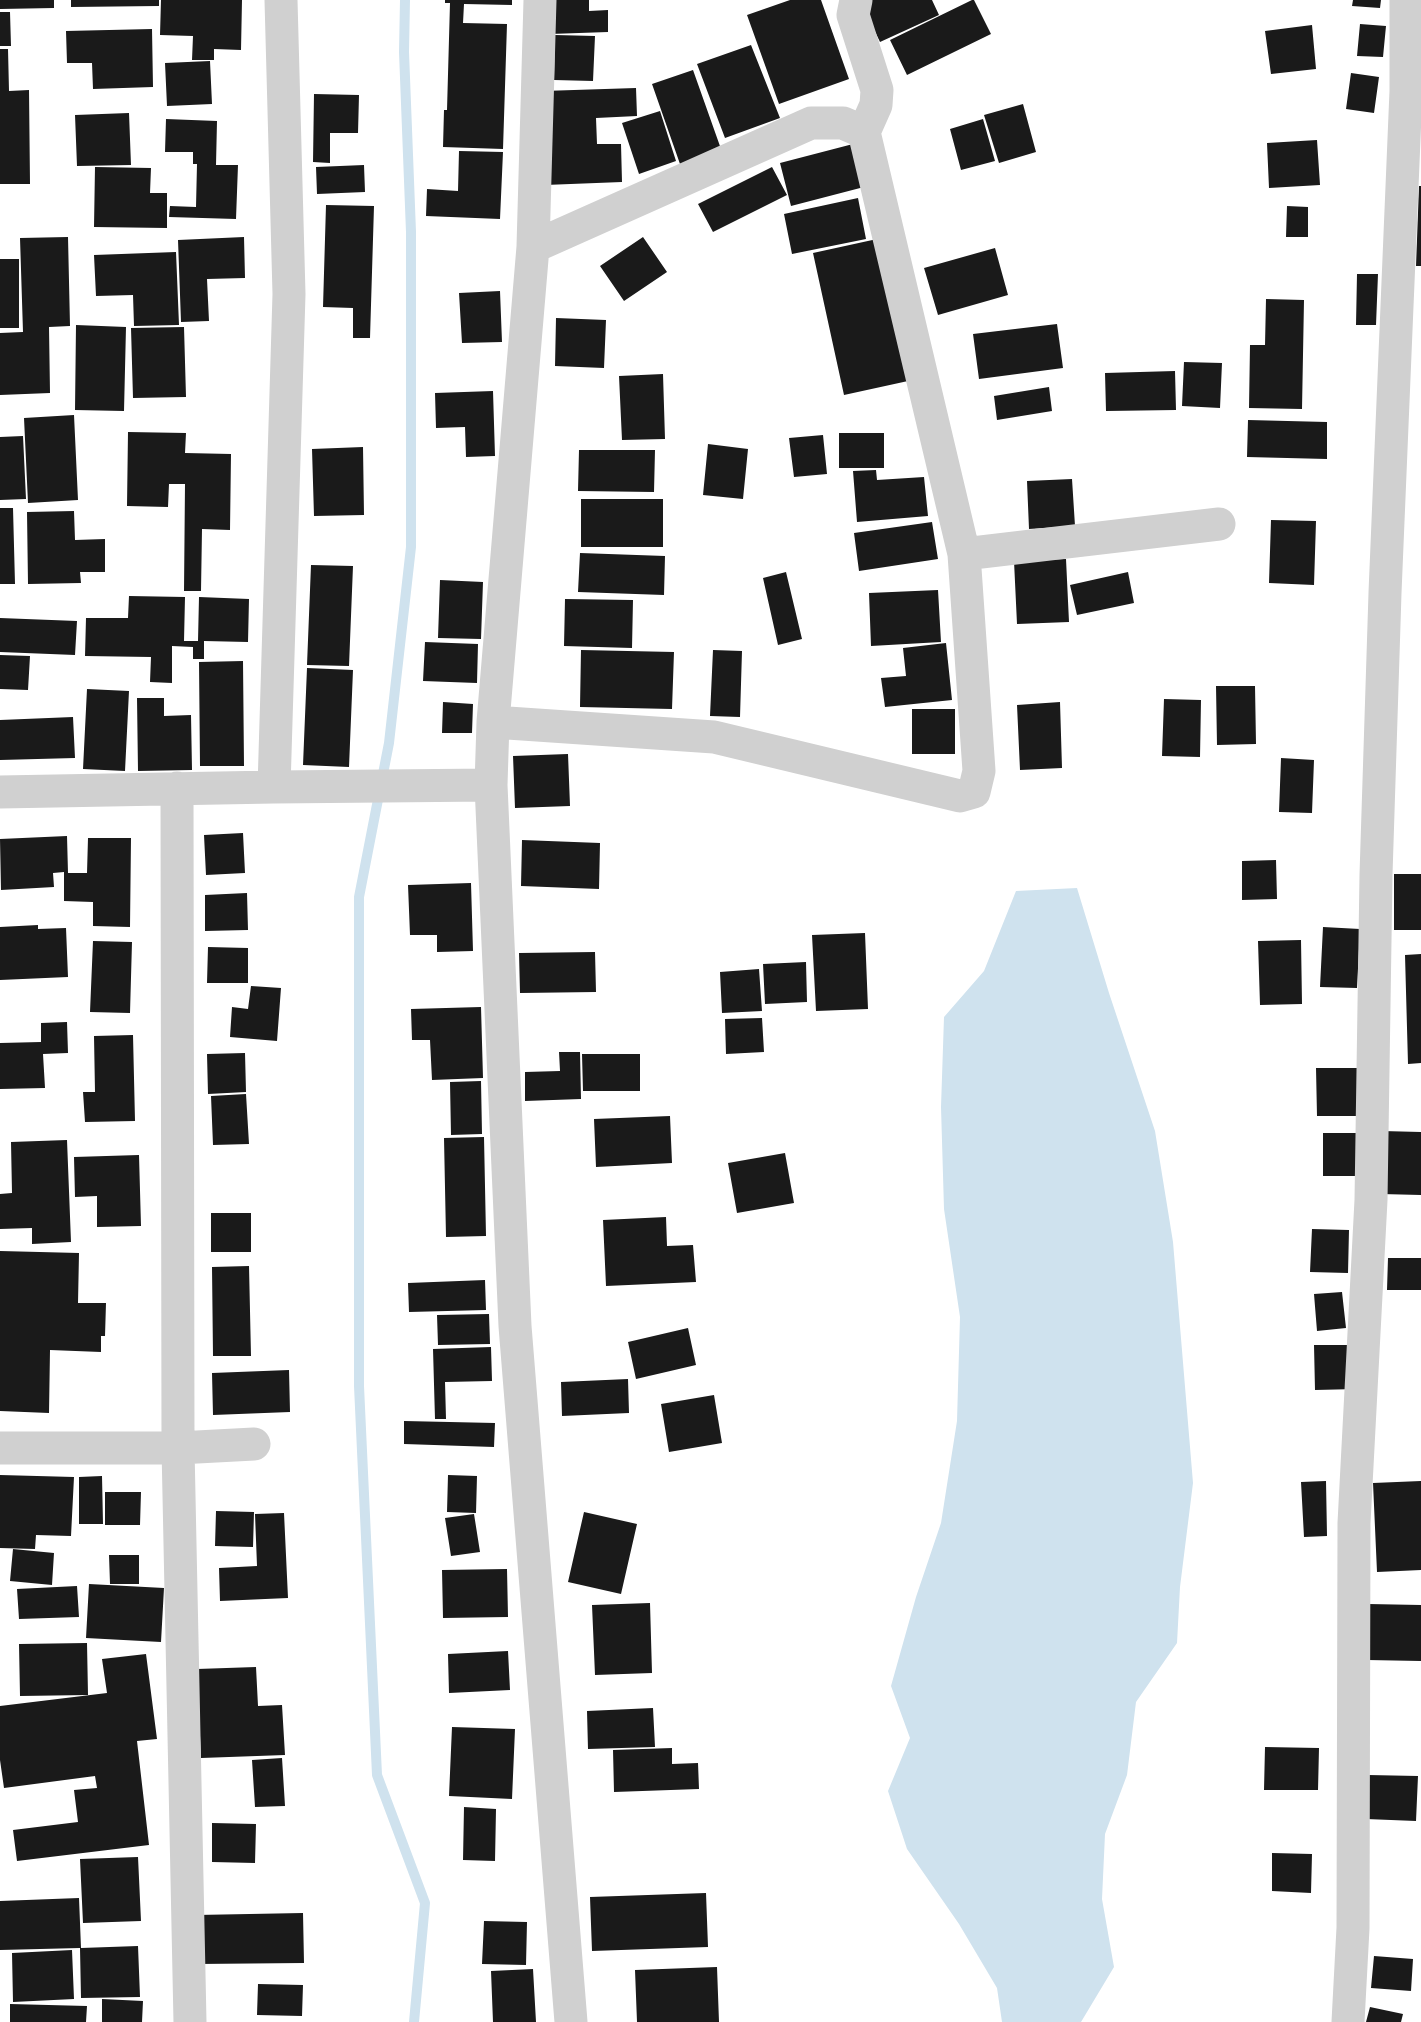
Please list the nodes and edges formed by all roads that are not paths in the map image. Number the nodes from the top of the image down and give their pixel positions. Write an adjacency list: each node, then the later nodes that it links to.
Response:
1 (281, 0): 11 (street)
2 (540, 0): 6 (street)
3 (856, 0): 5 (street)
4 (1406, 0): 19 (street)
5 (864, 132): 6 (street); 8 (street)
6 (533, 247): 9 (street)
7 (1219, 524): 8 (street)
8 (964, 554): 9 (street)
9 (493, 722): 10 (street)
10 (475, 785): 11 (street); 18 (street)
11 (289, 787): 12 (street)
12 (177, 788): 13 (street); 16 (street)
13 (0, 792)
14 (254, 1444): 16 (street)
15 (0, 1448): 16 (street)
16 (178, 1448): 17 (street)
17 (190, 2022)
18 (571, 2022)
19 (1348, 2022)

